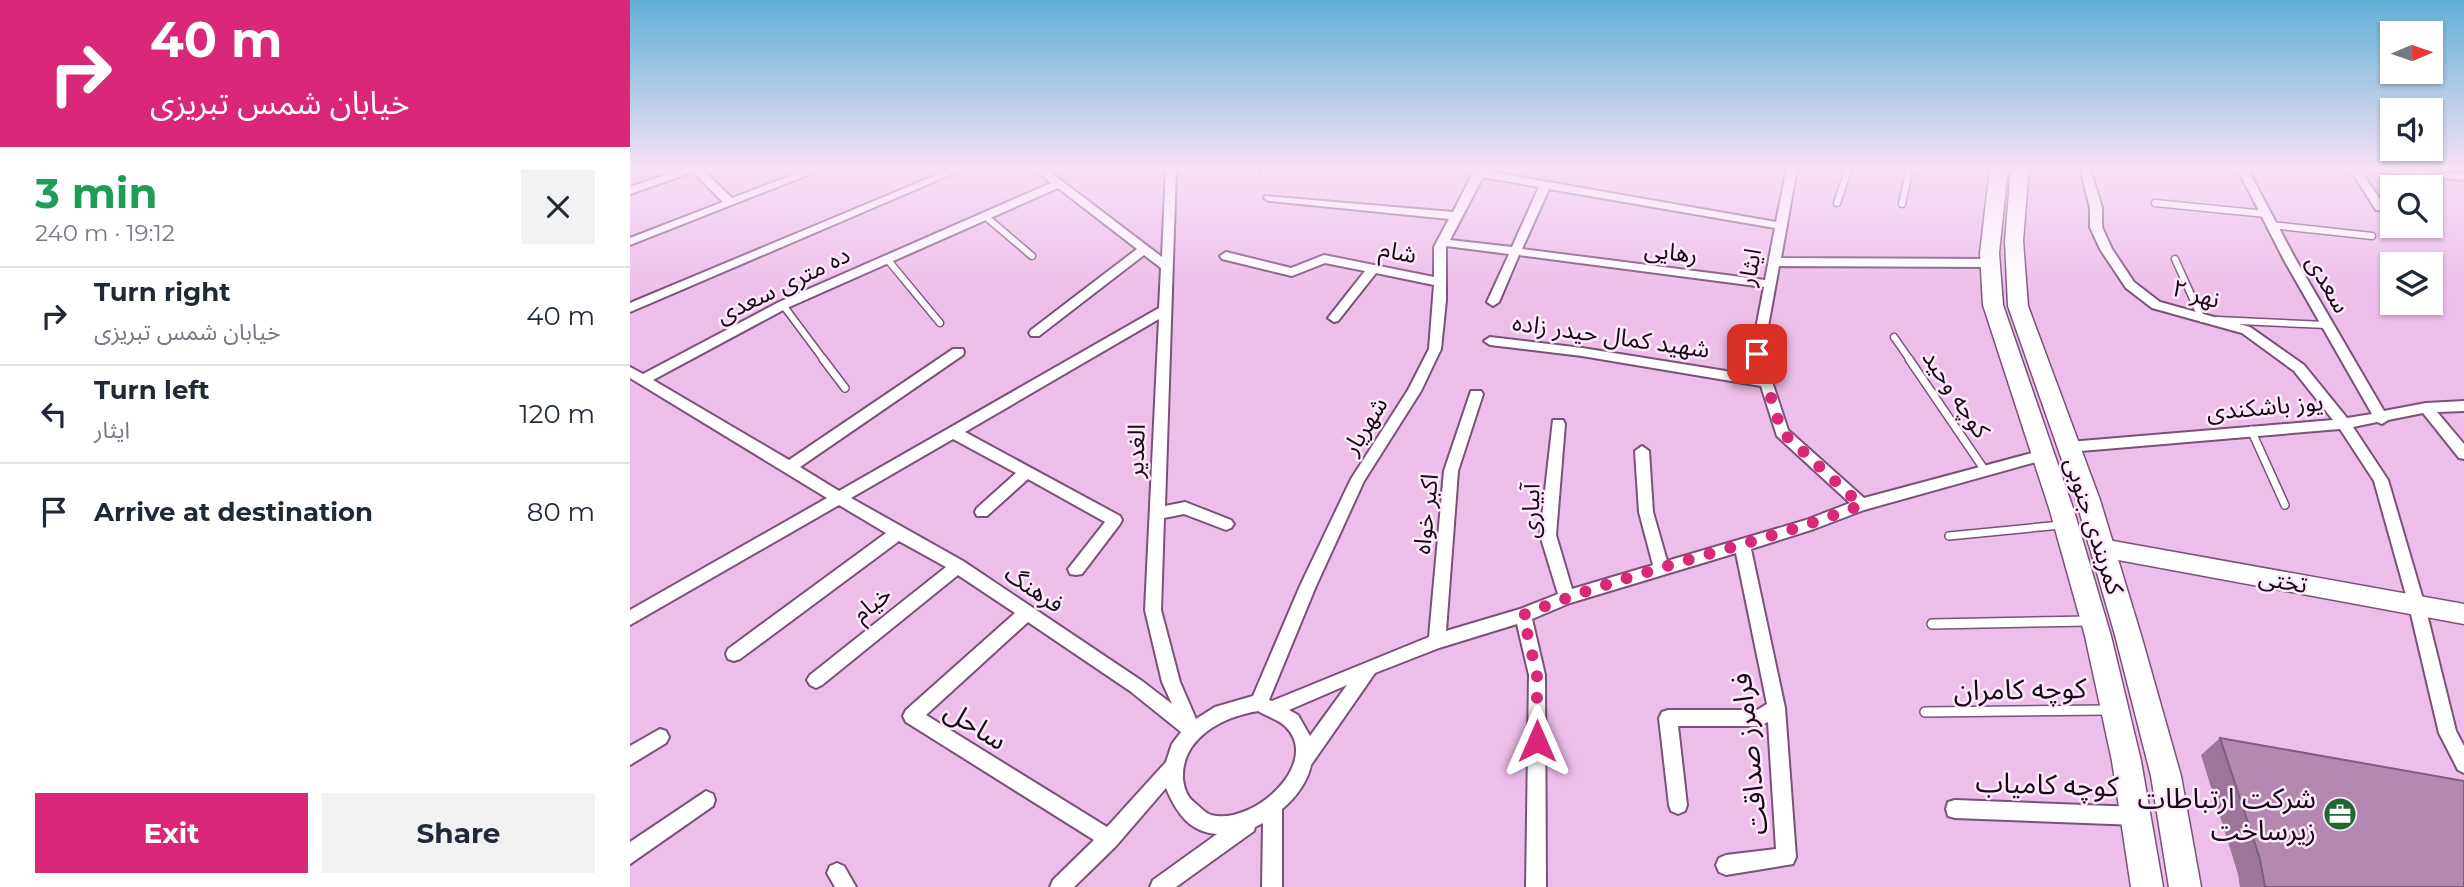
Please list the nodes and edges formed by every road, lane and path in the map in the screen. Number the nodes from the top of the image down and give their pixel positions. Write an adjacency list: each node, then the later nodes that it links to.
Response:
1 (714, 209): 21 (street)
2 (863, 209): 37 (street)
3 (1000, 209): 16 (street, ده متری سعدی)
4 (1094, 209): 23 (street)
5 (1169, 209): 31 (street, الغدیر)
6 (1387, 209): 17 (street)
7 (1459, 209): 17 (street, شهریار)
8 (1534, 209): 24 (street)
9 (1685, 209): 19 (street)
10 (1784, 209): 19 (street, ایثار)
11 (1994, 209): 30 (main road, کمربندی جنوبی)
12 (2017, 209): 58 (main road, کمربندی جنوبی)
13 (2096, 209): 40 (street, نهر ۲)
14 (2198, 209): 18 (lane)
15 (2263, 209): 18 (street, سعدی)
16 (985, 216): 25 (lane); 27 (street, ده متری سعدی)
17 (1455, 216): 22 (street, شهریار)
18 (2269, 220): 20 (lane); 42 (street, سعدی)
19 (1781, 226): 29 (street, ایثار)
20 (2372, 236)
21 (630, 242)
22 (1442, 242): 24 (street, رهایی); 33 (street, شهریار)
23 (1144, 248): 31 (street); 43 (street)
24 (1516, 250): 34 (street, رهایی); 35 (street)
25 (1032, 256)
26 (1226, 256): 32 (street, شام)
27 (887, 259): 36 (street, ده متری سعدی); 41 (lane)
28 (2175, 259): 40 (lane)
29 (1774, 262): 30 (street); 34 (street, ایثار)
30 (1988, 263): 61 (main road, کمربندی جنوبی)
31 (1166, 266): 38 (street, الغدیر)
32 (1373, 269): 33 (street, شام); 39 (street)
33 (1440, 282): 91 (street, شهریار)
34 (1770, 284): 48 (street, ایثار)
35 (1493, 302)
36 (783, 305): 47 (street, ده متری سعدی); 49 (lane)
37 (630, 308)
38 (1164, 311): 57 (street); 69 (street, الغدیر)
39 (1334, 318)
40 (2202, 319): 42 (lane); 55 (street, نهر ۲)
41 (940, 323)
42 (2327, 325): 53 (street, سعدی)
43 (1035, 333)
44 (1894, 337): 64 (lane, کوچه وحید)
45 (1490, 341): 48 (street, شهید کمال حیدر زاده)
46 (958, 352): 62 (street)
47 (637, 376): 62 (street, فرهنگ)
48 (1766, 382): 66 (street, ایثار)
49 (845, 388)
50 (1476, 394): 87 (street, اکبر خواه)
51 (2464, 406): 52 (street, یوز باشکندی)
52 (2426, 408): 53 (street, یوز باشکندی); 60 (street)
53 (2382, 419): 55 (street, یوز باشکندی)
54 (1558, 424): 79 (street, آبیاری)
55 (2344, 424): 56 (street, یوز باشکندی); 80 (street, نهر ۲)
56 (2251, 430): 58 (street, یوز باشکندی); 67 (lane)
57 (953, 432): 63 (street); 65 (street)
58 (2069, 447): 61 (main road); 75 (main road, کمربندی جنوبی)
59 (1643, 451): 77 (street)
60 (2464, 454)
61 (2042, 455): 64 (street); 71 (main road, کمربندی جنوبی)
62 (788, 467): 65 (street, فرهنگ)
63 (1026, 472): 68 (street); 78 (street)
64 (1986, 472): 66 (street)
65 (841, 499): 72 (street, فرهنگ); 84 (street)
66 (1861, 505): 74 (street)
67 (2285, 505)
68 (982, 512)
69 (1156, 514): 70 (street); 95 (street, الغدیر)
70 (1226, 524)
71 (2065, 525): 73 (lane); 85 (main road, کمربندی جنوبی)
72 (898, 533): 76 (street, فرهنگ); 88 (street)
73 (1949, 536)
74 (1742, 544): 77 (street); 92 (street, فرامرز صداقت)
75 (2102, 548): 80 (main road, تختی); 114 (main road, کمربندی جنوبی)
76 (958, 566): 81 (street, فرهنگ); 90 (street, خیام)
77 (1661, 567): 79 (street)
78 (1076, 569)
79 (1567, 597): 83 (street)
80 (2417, 606): 82 (main road, تختی); 100 (street, نهر ۲)
81 (1028, 612): 95 (street, فرهنگ); 106 (street, ساحل)
82 (2464, 614)
83 (1523, 615): 87 (street); 112 (street)
84 (630, 618)
85 (2094, 621): 86 (lane); 93 (main road, کمربندی جنوبی)
86 (1932, 624)
87 (1437, 641): 89 (street)
88 (734, 654)
89 (1370, 667): 91 (street); 98 (street)
90 (816, 680)
91 (1266, 706): 95 (street); 98 (street)
92 (1776, 708): 102 (street); 108 (street, فرامرز صداقت)
93 (2116, 710): 94 (lane, کوچه کامران); 105 (main road, کمربندی جنوبی)
94 (1925, 712)
95 (1192, 730): 99 (street)
96 (660, 737): 97 (street)
97 (630, 756)
98 (1303, 760): 104 (street)
99 (1176, 764): 104 (street); 106 (street)
100 (2464, 764)
101 (706, 800): 107 (street)
102 (1678, 805)
103 (1955, 809): 105 (street, کوچه کامیاب)
104 (1264, 813): 110 (street); 111 (street)
105 (2137, 816): 113 (main road, کمربندی جنوبی)
106 (1109, 839): 109 (street)
107 (630, 854)
108 (1726, 865)
109 (1060, 887)
110 (1160, 887)
111 (1272, 887)
112 (1536, 887)
113 (2147, 887)
114 (2185, 887)

